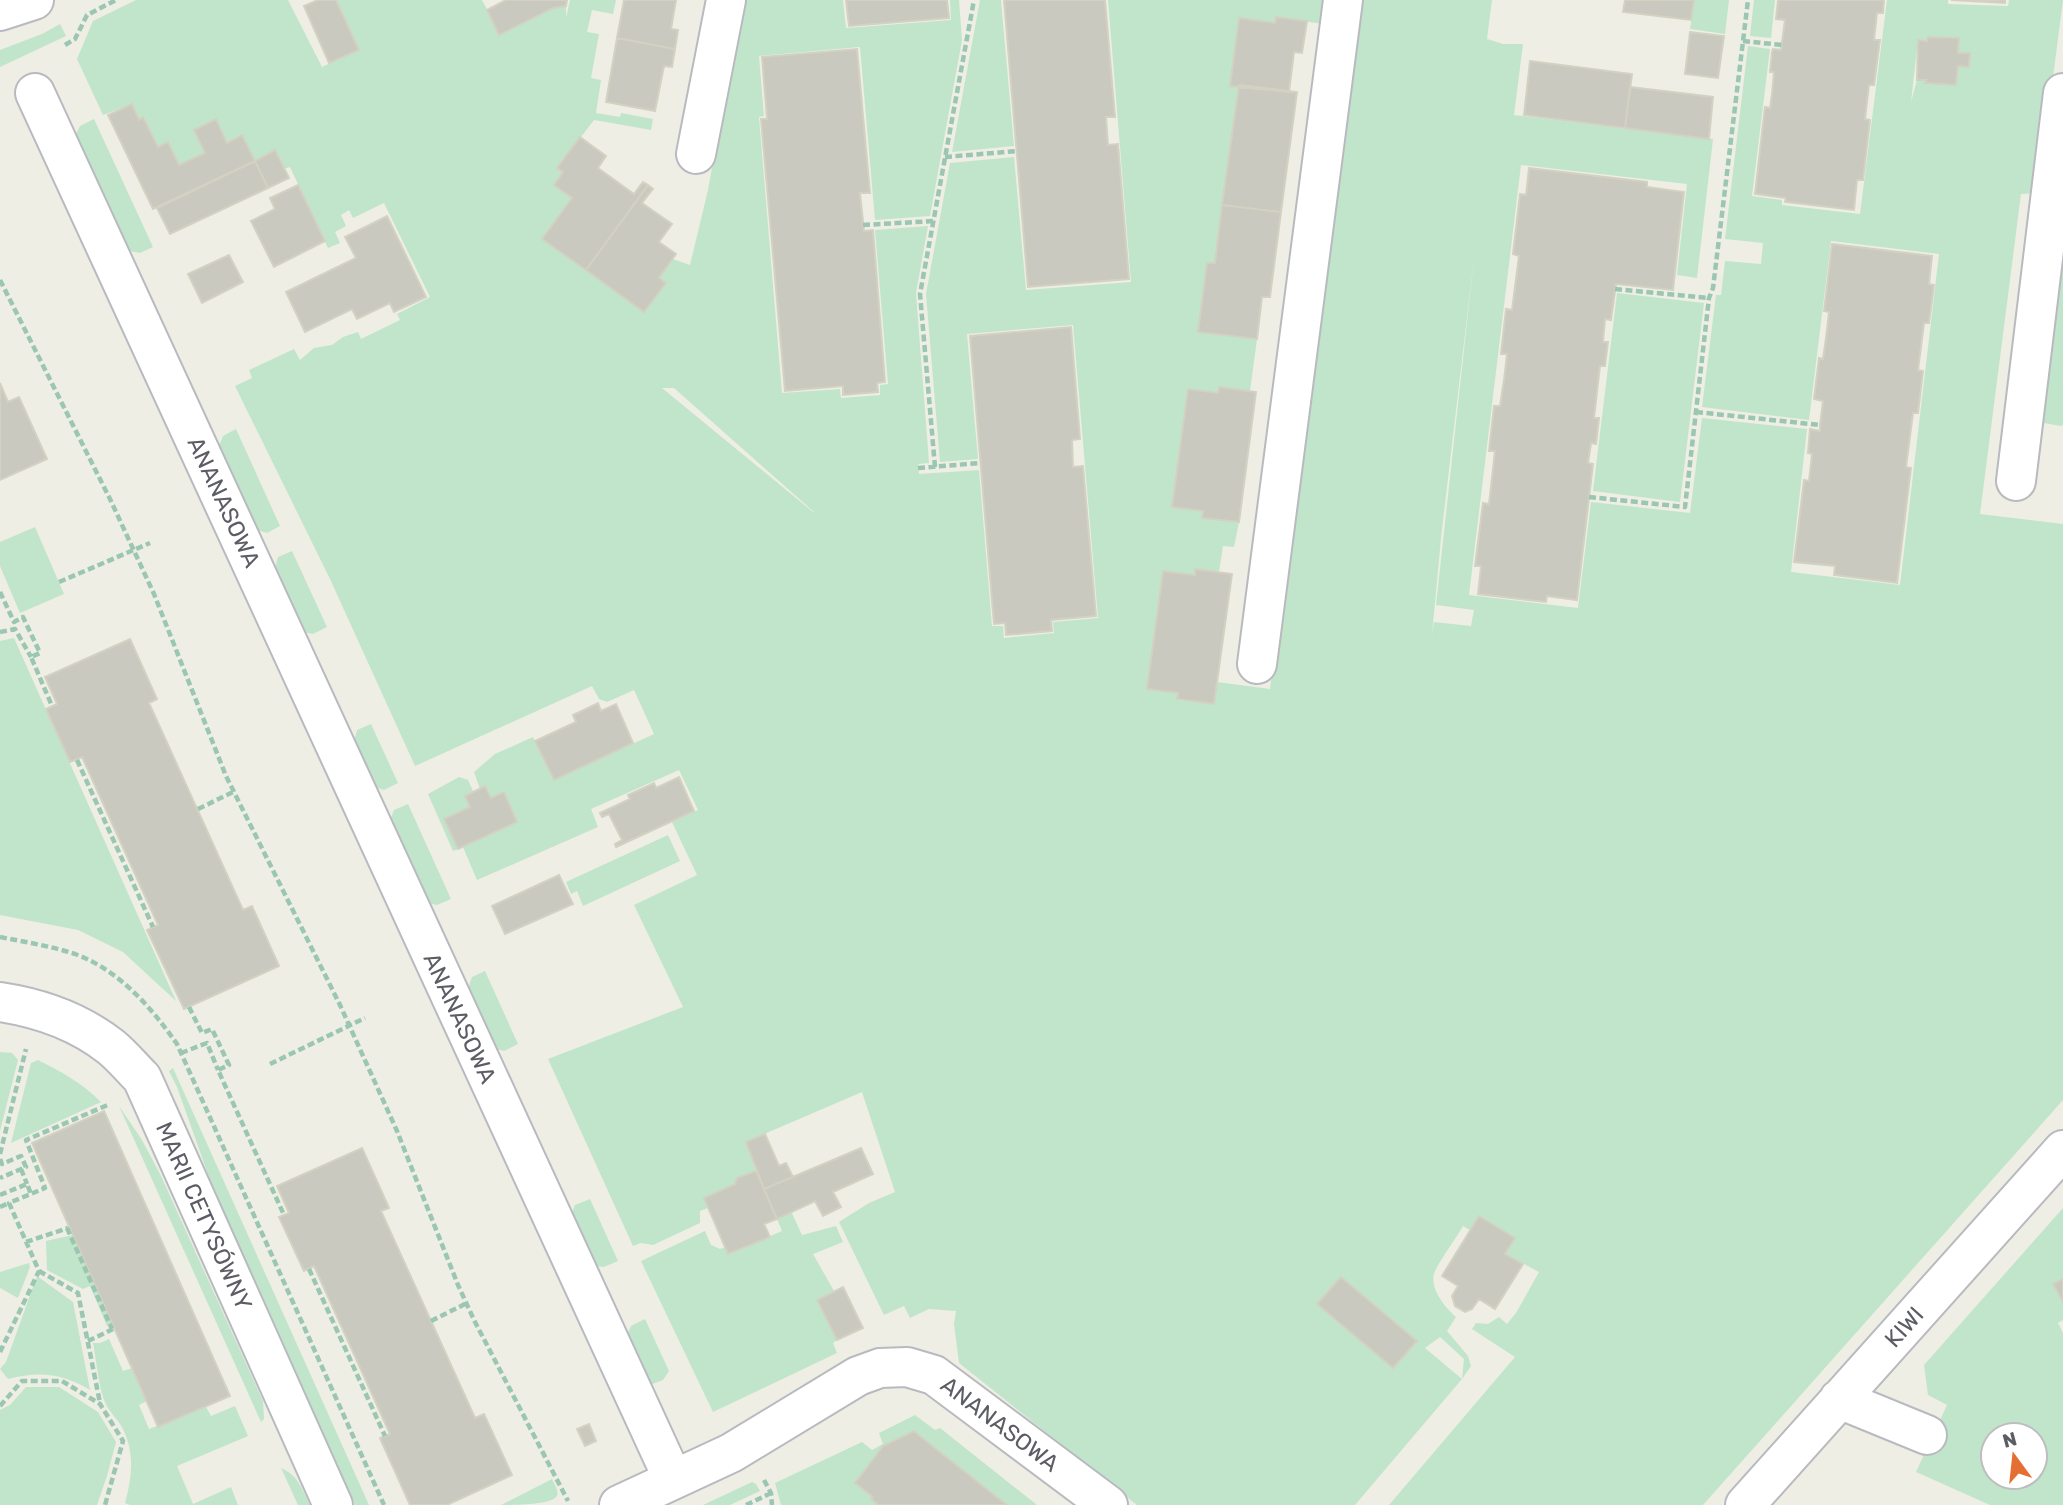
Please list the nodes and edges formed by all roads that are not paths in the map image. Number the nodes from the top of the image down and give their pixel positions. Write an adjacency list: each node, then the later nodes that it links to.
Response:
1 (34, 0): 4 (street)
2 (726, 0): 7 (street)
3 (1342, 0): 9 (street)
4 (0, 11)
5 (35, 93): 14 (street, ANANASOWA)
6 (2063, 93): 8 (street)
7 (696, 154)
8 (2016, 481)
9 (1256, 664)
10 (0, 1002): 15 (street, MARII CETYSÓWNY)
11 (2063, 1150): 12 (street, KIWI)
12 (1839, 1399): 13 (street); 18 (street, KIWI)
13 (1927, 1436)
14 (673, 1479): 16 (street); 17 (street, ANANASOWA)
15 (333, 1505)
16 (619, 1505)
17 (1108, 1505)
18 (1745, 1505)

